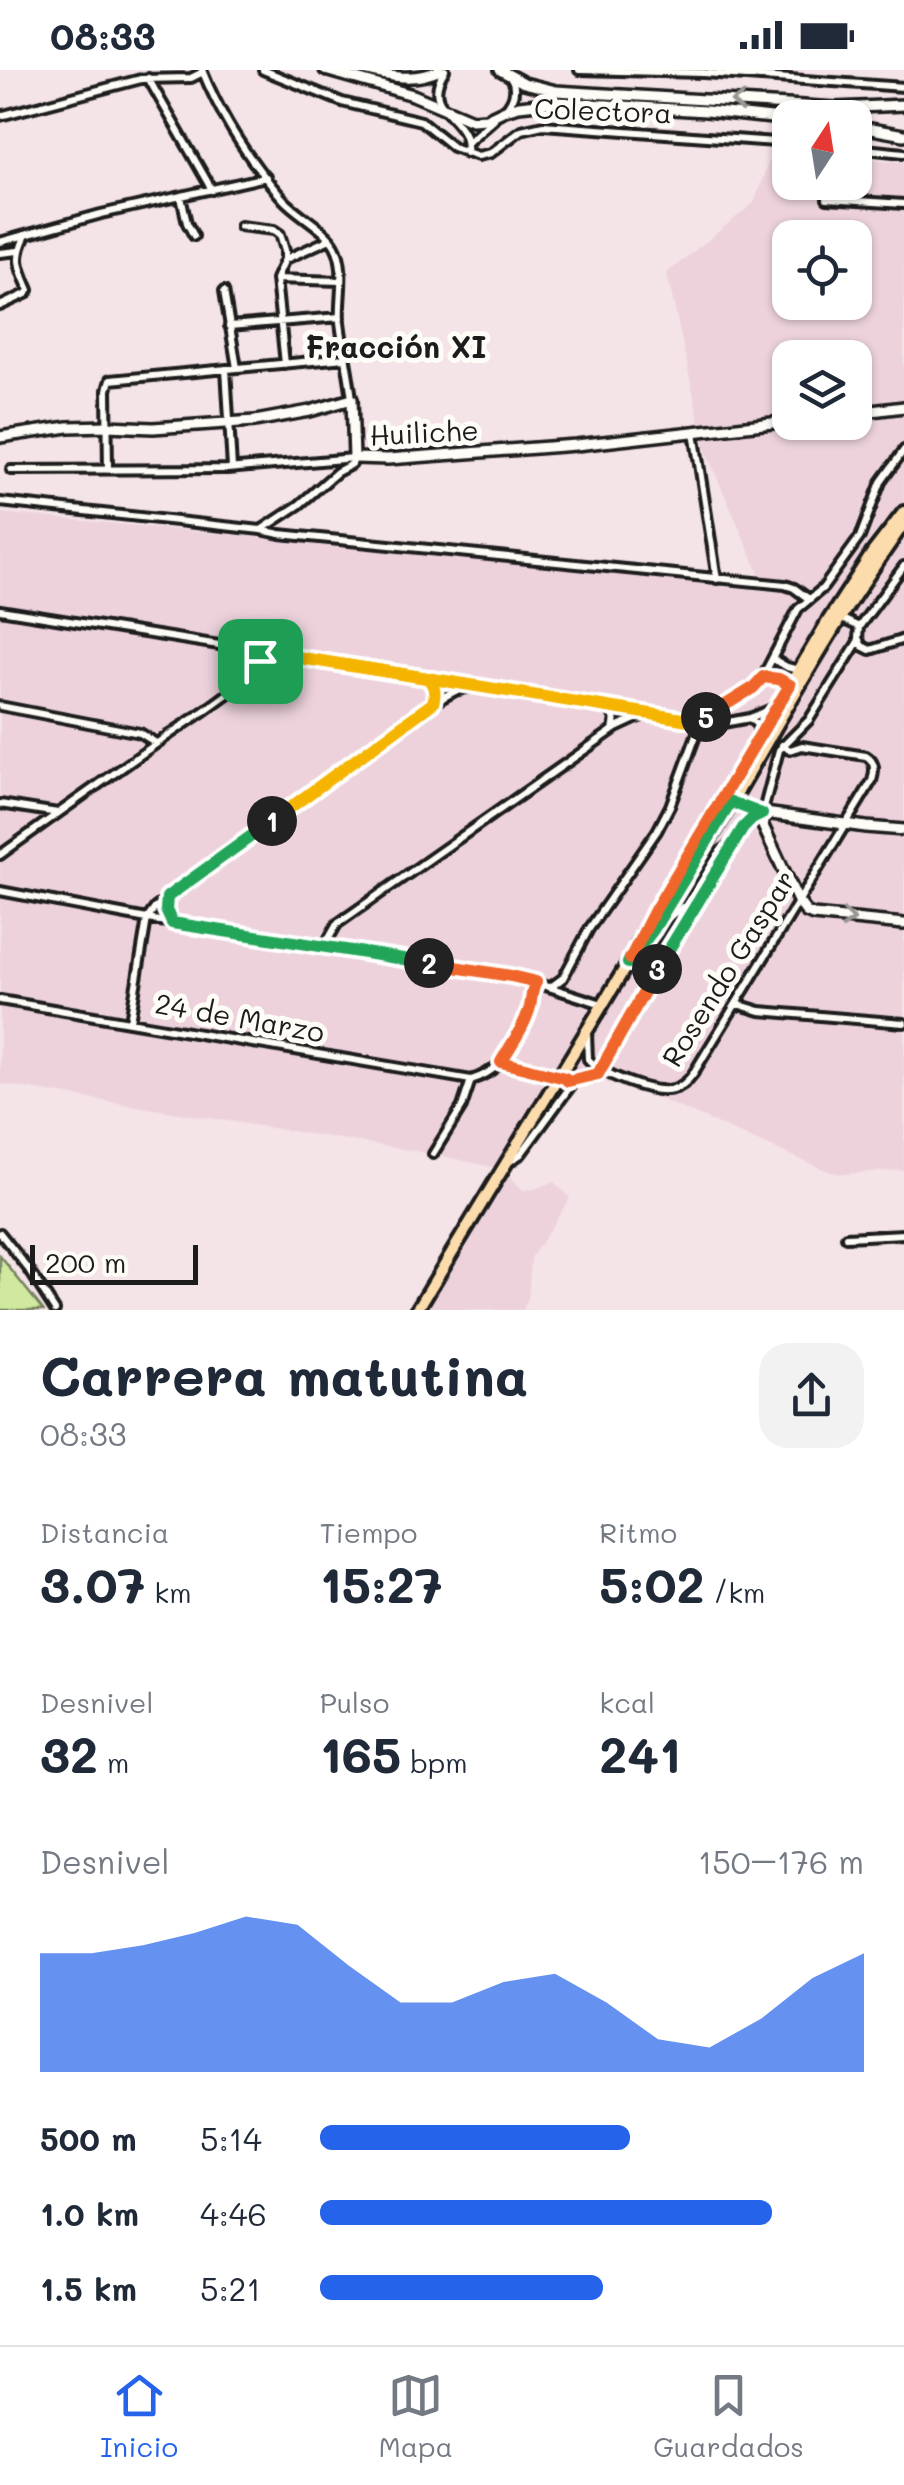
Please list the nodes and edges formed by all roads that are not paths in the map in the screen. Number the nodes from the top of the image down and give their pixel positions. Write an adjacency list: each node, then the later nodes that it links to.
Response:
1 (262, 70): 21 (street)
2 (325, 70): 12 (street)
3 (364, 70): 4 (street)
4 (442, 70): 12 (street)
5 (579, 70): 7 (street, Colectora)
6 (202, 71): 9 (street); 23 (street)
7 (687, 71): 10 (street, Colectora)
8 (504, 72): 11 (street, one-way to 8); 13 (street)
9 (148, 78): 14 (street); 24 (street)
10 (904, 86)
11 (904, 105)
12 (443, 108): 13 (street); 18 (street)
13 (505, 110): 15 (street); 18 (street)
14 (0, 116)
15 (772, 118)
16 (872, 129): 17 (street)
17 (904, 135)
18 (469, 141): 21 (street)
19 (772, 142): 21 (street, Colectora)
20 (872, 150): 22 (street)
21 (466, 153)
22 (904, 153)
23 (266, 177): 24 (street); 31 (street)
24 (212, 190): 25 (street)
25 (181, 197): 29 (street); 30 (street)
26 (852, 200): 27 (street)
27 (904, 204)
28 (240, 226): 35 (street)
29 (26, 234): 32 (street); 33 (street)
30 (194, 236)
31 (330, 239): 35 (street); 37 (street)
32 (0, 242)
33 (18, 251): 34 (street); 39 (street)
34 (0, 252)
35 (285, 259): 36 (street)
36 (276, 279): 37 (street); 41 (street)
37 (340, 281): 40 (street)
38 (224, 291): 42 (street)
39 (0, 306)
40 (340, 316): 41 (street); 43 (street)
41 (281, 321): 42 (street); 44 (street)
42 (229, 326): 45 (street)
43 (346, 358): 44 (street); 47 (street)
44 (285, 364): 45 (street)
45 (237, 368): 46 (street)
46 (226, 369): 50 (street); 52 (street)
47 (352, 398): 50 (street, Huiliche); 56 (street, Huiliche)
48 (904, 407): 49 (street)
49 (872, 411)
50 (229, 423): 52 (street, Huiliche); 57 (street)
51 (772, 423): 53 (street, Huiliche)
52 (108, 426): 54 (street, Huiliche); 59 (street)
53 (694, 432): 56 (street, Huiliche); 65 (street)
54 (0, 437)
55 (904, 450): 66 (street)
56 (354, 458): 57 (street); 63 (street)
57 (232, 468): 59 (street)
58 (11, 470): 59 (street)
59 (108, 470)
60 (0, 502): 63 (street)
61 (904, 512): 75 (main road)
62 (904, 523): 68 (main road)
63 (258, 530): 65 (street)
64 (904, 566): 69 (street)
65 (717, 579): 66 (street)
66 (809, 599): 74 (street)
67 (0, 610): 72 (street)
68 (840, 618): 69 (street); 92 (main road)
69 (858, 627): 71 (street)
70 (904, 638): 71 (street)
71 (859, 640): 91 (street)
72 (252, 650): 73 (street); 76 (street)
73 (294, 657): 76 (street); 78 (street)
74 (773, 658): 75 (street); 77 (street)
75 (799, 670): 79 (main road)
76 (257, 675): 89 (street)
77 (763, 677): 79 (street); 87 (street)
78 (428, 678): 80 (street); 81 (street)
79 (790, 685): 82 (main road)
80 (478, 687): 81 (street); 84 (street)
81 (433, 703): 101 (street)
82 (779, 704): 86 (street); 90 (main road)
83 (0, 706): 89 (street)
84 (606, 707): 85 (street); 88 (street)
85 (648, 713): 87 (street); 88 (street)
86 (750, 718): 87 (street); 90 (street)
87 (701, 722): 111 (street)
88 (613, 730): 108 (street)
89 (156, 743): 94 (street)
90 (756, 743): 109 (main road)
91 (782, 744): 95 (street); 96 (street, Rosendo Gaspar)
92 (731, 802): 95 (street); 107 (main road)
93 (0, 804): 94 (street)
94 (58, 813): 99 (street)
95 (762, 814): 96 (street); 98 (street); 103 (street)
96 (845, 824): 97 (street); 103 (street, Rosendo Gaspar)
97 (904, 830)
98 (734, 842): 102 (street); 112 (street)
99 (0, 855)
100 (0, 891): 104 (street)
101 (167, 897): 104 (street); 105 (street)
102 (690, 899): 107 (street); 112 (street)
103 (798, 901): 106 (street, one-way to 106); 114 (street, Rosendo Gaspar)
104 (147, 919): 105 (street); 116 (street)
105 (172, 923): 108 (street)
106 (904, 924)
107 (652, 931): 109 (main road)
108 (324, 947): 110 (street)
109 (628, 963): 115 (main road)
110 (536, 982): 111 (street); 119 (street)
111 (552, 987): 115 (street)
112 (642, 994): 120 (street)
113 (0, 1000): 116 (street, 24 de Marzo)
114 (737, 1004): 117 (street); 120 (street, Rosendo Gaspar)
115 (604, 1005): 118 (main road)
116 (130, 1021): 122 (street, 24 de Marzo)
117 (904, 1023)
118 (587, 1032): 120 (street); 121 (main road)
119 (501, 1062): 121 (street); 122 (street)
120 (600, 1070): 121 (street)
121 (563, 1079): 128 (main road)
122 (472, 1080): 123 (street)
123 (434, 1154)
124 (0, 1233): 127 (street)
125 (904, 1234): 126 (street)
126 (846, 1237)
127 (55, 1310)
128 (417, 1310)

